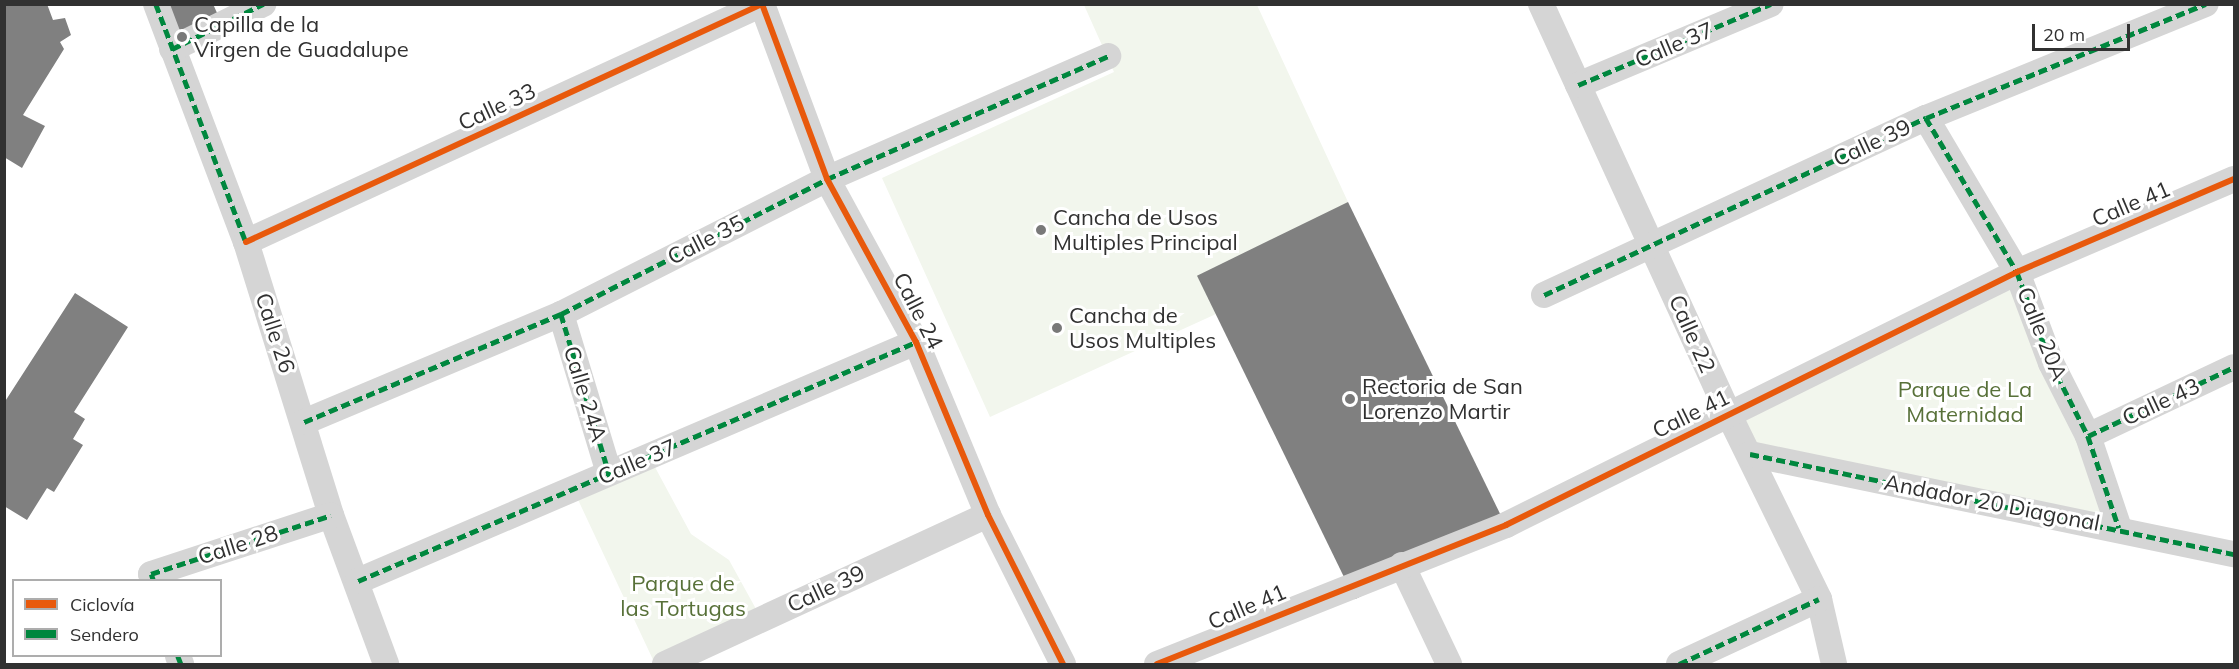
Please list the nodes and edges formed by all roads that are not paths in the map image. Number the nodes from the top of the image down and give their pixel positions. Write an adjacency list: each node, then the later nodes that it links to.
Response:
1 (156, 4): 7 (street, Calle 26)
2 (263, 4): 7 (street)
3 (762, 4): 11 (street, Calle 24); 13 (street, Calle 33)
4 (1541, 4): 9 (street, Calle 22)
5 (1771, 4): 9 (street, Calle 37)
6 (2206, 4): 10 (street, Calle 39)
7 (172, 49): 13 (street, Calle 26)
8 (1108, 56): 11 (street, Calle 35)
9 (1578, 85): 14 (street, Calle 22)
10 (1926, 118): 14 (street, Calle 39); 15 (street, Calle 20A)
11 (826, 179): 17 (street, Calle 35); 18 (street, Calle 24)
12 (2235, 180): 15 (street, Calle 41)
13 (246, 242): 21 (street, Calle 26)
14 (1653, 244): 16 (street, Calle 39); 20 (street, Calle 22)
15 (2017, 272): 20 (street, Calle 41); 22 (street, Calle 20A)
16 (1545, 295)
17 (561, 314): 21 (street, Calle 35); 24 (street, Calle 24A)
18 (916, 342): 24 (street, Calle 37); 25 (street, Calle 24)
19 (2235, 368): 22 (street, Calle 43)
20 (1729, 415): 23 (street, Calle 22); 29 (street, Calle 41)
21 (304, 422): 26 (street, Calle 26)
22 (2088, 436): 27 (street, Calle 20A)
23 (1750, 454): 27 (street, Andador 20 Diagonal); 32 (street, Calle 22)
24 (609, 473): 31 (street, Calle 37)
25 (988, 514): 34 (street, Calle 39); 35 (street, Calle 24)
26 (331, 515): 30 (street, Calle 28); 31 (street, Calle 26)
27 (2119, 528): 28 (street, Andador 20 Diagonal)
28 (2235, 554)
29 (1402, 564): 36 (street, Calle 41); 37 (street)
30 (153, 579)
31 (358, 581): 33 (street, Calle 26)
32 (1820, 599): 38 (street); 39 (street, Calle 22)
33 (386, 664)
34 (665, 664)
35 (1063, 664)
36 (1157, 664)
37 (1449, 664)
38 (1679, 664)
39 (1834, 664)

